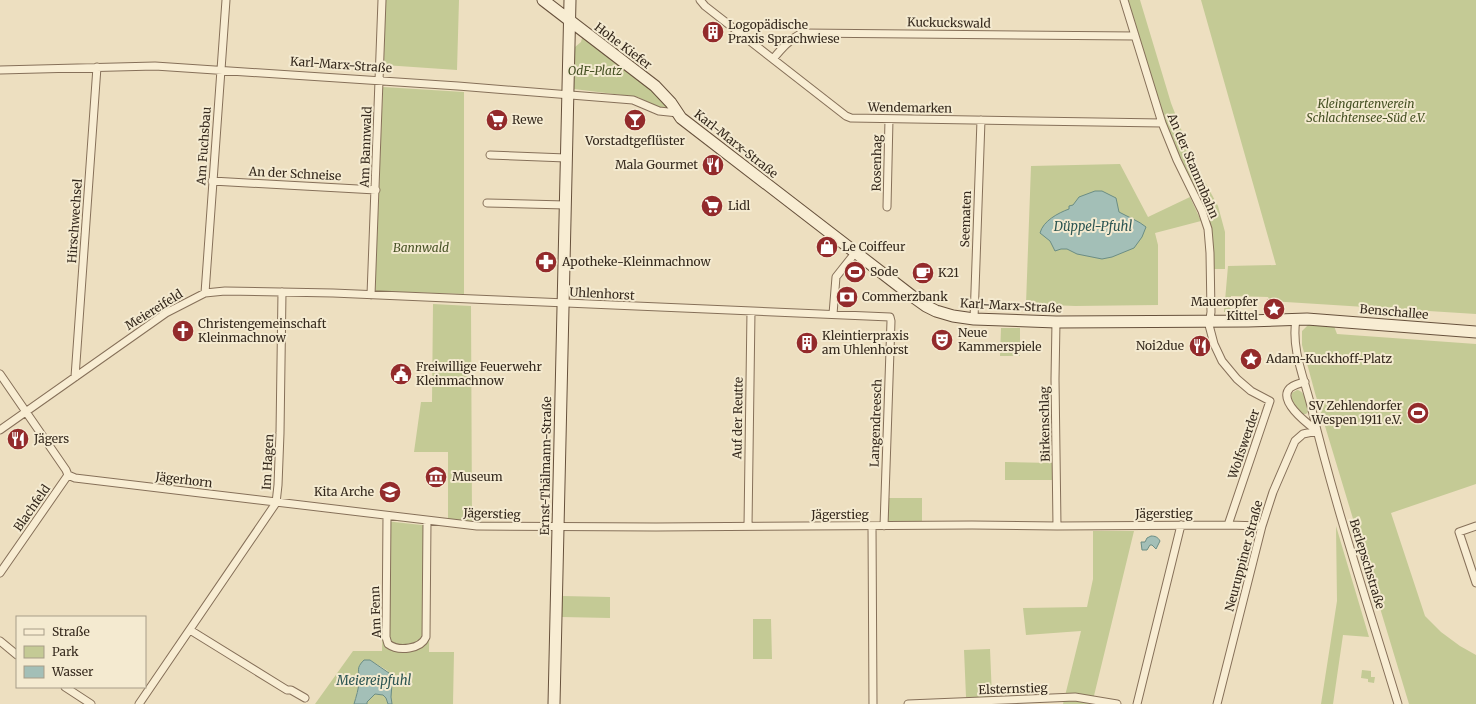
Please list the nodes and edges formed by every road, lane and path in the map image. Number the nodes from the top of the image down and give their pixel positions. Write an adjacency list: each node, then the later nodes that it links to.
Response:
1 (226, 0): 12 (street, Am Fuchsbau)
2 (382, 0): 13 (street, Am Bannwald)
3 (543, 0): 7 (street, Hohe Kiefer)
4 (570, 0): 7 (street, Ernst-Thälmann-Straße)
5 (700, 0): 9 (street, Wendemarken)
6 (1124, 0): 8 (street, An der Stammbahn)
7 (569, 21): 14 (street, Ernst-Thälmann-Straße); 15 (street, Hohe Kiefer)
8 (1135, 36): 9 (street, Kuckuckswald); 18 (street, An der Stammbahn)
9 (773, 59): 16 (street, Wendemarken)
10 (97, 67): 11 (street, Karl-Marx-Straße); 12 (street, Karl-Marx-Straße); 41 (street, Hirschwechsel)
11 (0, 70)
12 (220, 70): 13 (street, Karl-Marx-Straße); 21 (street, Am Fuchsbau)
13 (379, 80): 14 (street, Karl-Marx-Straße); 22 (street, Am Bannwald)
14 (567, 94): 15 (street, Karl-Marx-Straße); 20 (street, Ernst-Thälmann-Straße)
15 (680, 116): 26 (street, Karl-Marx-Straße)
16 (889, 119): 17 (street, Wendemarken); 25 (street, Rosenhag)
17 (981, 120): 18 (street, Wendemarken); 33 (street, Seematen)
18 (1162, 123): 38 (street, An der Stammbahn)
19 (490, 155): 20 (street)
20 (566, 158): 24 (street, Ernst-Thälmann-Straße)
21 (212, 181): 22 (street, An der Schneise); 28 (street, Am Fuchsbau)
22 (376, 190): 29 (street, Am Bannwald)
23 (487, 203): 24 (street)
24 (565, 205): 30 (street, Ernst-Thälmann-Straße)
25 (887, 207)
26 (855, 252): 32 (street); 33 (street, Karl-Marx-Straße)
27 (282, 292): 28 (street, Meiereifeld); 29 (street, Meiereifeld); 47 (street, Im Hagen)
28 (205, 293): 41 (street, Meiereifeld)
29 (371, 295): 30 (street, Uhlenhorst)
30 (562, 303): 31 (street, Uhlenhorst); 59 (street, Ernst-Thälmann-Straße)
31 (751, 311): 32 (street, Uhlenhorst); 53 (street, Auf der Reutte)
32 (833, 314): 36 (street, Uhlenhorst)
33 (974, 319): 37 (street, Karl-Marx-Straße)
34 (1309, 319): 35 (street, Karl-Marx-Straße); 39 (street, Benschallee)
35 (1296, 320): 38 (street, Karl-Marx-Straße); 42 (street, Berlepschstraße)
36 (891, 321): 55 (street, Langendreesch)
37 (1056, 322): 38 (street, Karl-Marx-Straße); 56 (street, Birkenschlag)
38 (1210, 322): 52 (street, Wolfswerder)
39 (1476, 332)
40 (0, 374): 43 (street)
41 (75, 377): 43 (street, Meiereifeld)
42 (1305, 382): 45 (street, Berlepschstraße); 45 (street)
43 (26, 411): 44 (street, Meiereifeld); 46 (street)
44 (0, 430)
45 (1317, 430): 57 (street, Neuruppiner Straße); 75 (street, Berlepschstraße)
46 (68, 475): 47 (street, Jägerhorn); 60 (street, Blachfeld)
47 (276, 503): 48 (street, Jägerhorn); 62 (street, Im Hagen)
48 (387, 516): 49 (street, Jägerhorn); 50 (street, Am Fenn)
49 (418, 520): 50 (street, Jägerstieg)
50 (427, 521): 59 (street, Jägerstieg)
51 (1180, 525): 52 (street, Jägerstieg); 56 (street, Jägerstieg); 73 (street)
52 (1228, 525): 57 (street, Jägerstieg)
53 (748, 526): 54 (street, Jägerstieg); 59 (street, Jägerstieg)
54 (872, 526): 55 (street, Jägerstieg); 70 (street)
55 (884, 526): 56 (street, Jägerstieg)
56 (1057, 526)
57 (1262, 526): 74 (street, Neuruppiner Straße)
58 (1476, 526): 61 (street)
59 (558, 527): 69 (street, Ernst-Thälmann-Straße)
60 (0, 573)
61 (1476, 583)
62 (190, 630): 66 (street); 68 (street, Im Hagen)
63 (0, 641): 64 (street)
64 (16, 654)
65 (67, 688): 67 (street)
66 (305, 698)
67 (91, 704)
68 (138, 704)
69 (554, 704)
70 (873, 704)
71 (908, 704): 72 (street, Elsternstieg)
72 (1117, 704)
73 (1137, 704)
74 (1217, 704)
75 (1398, 704)

